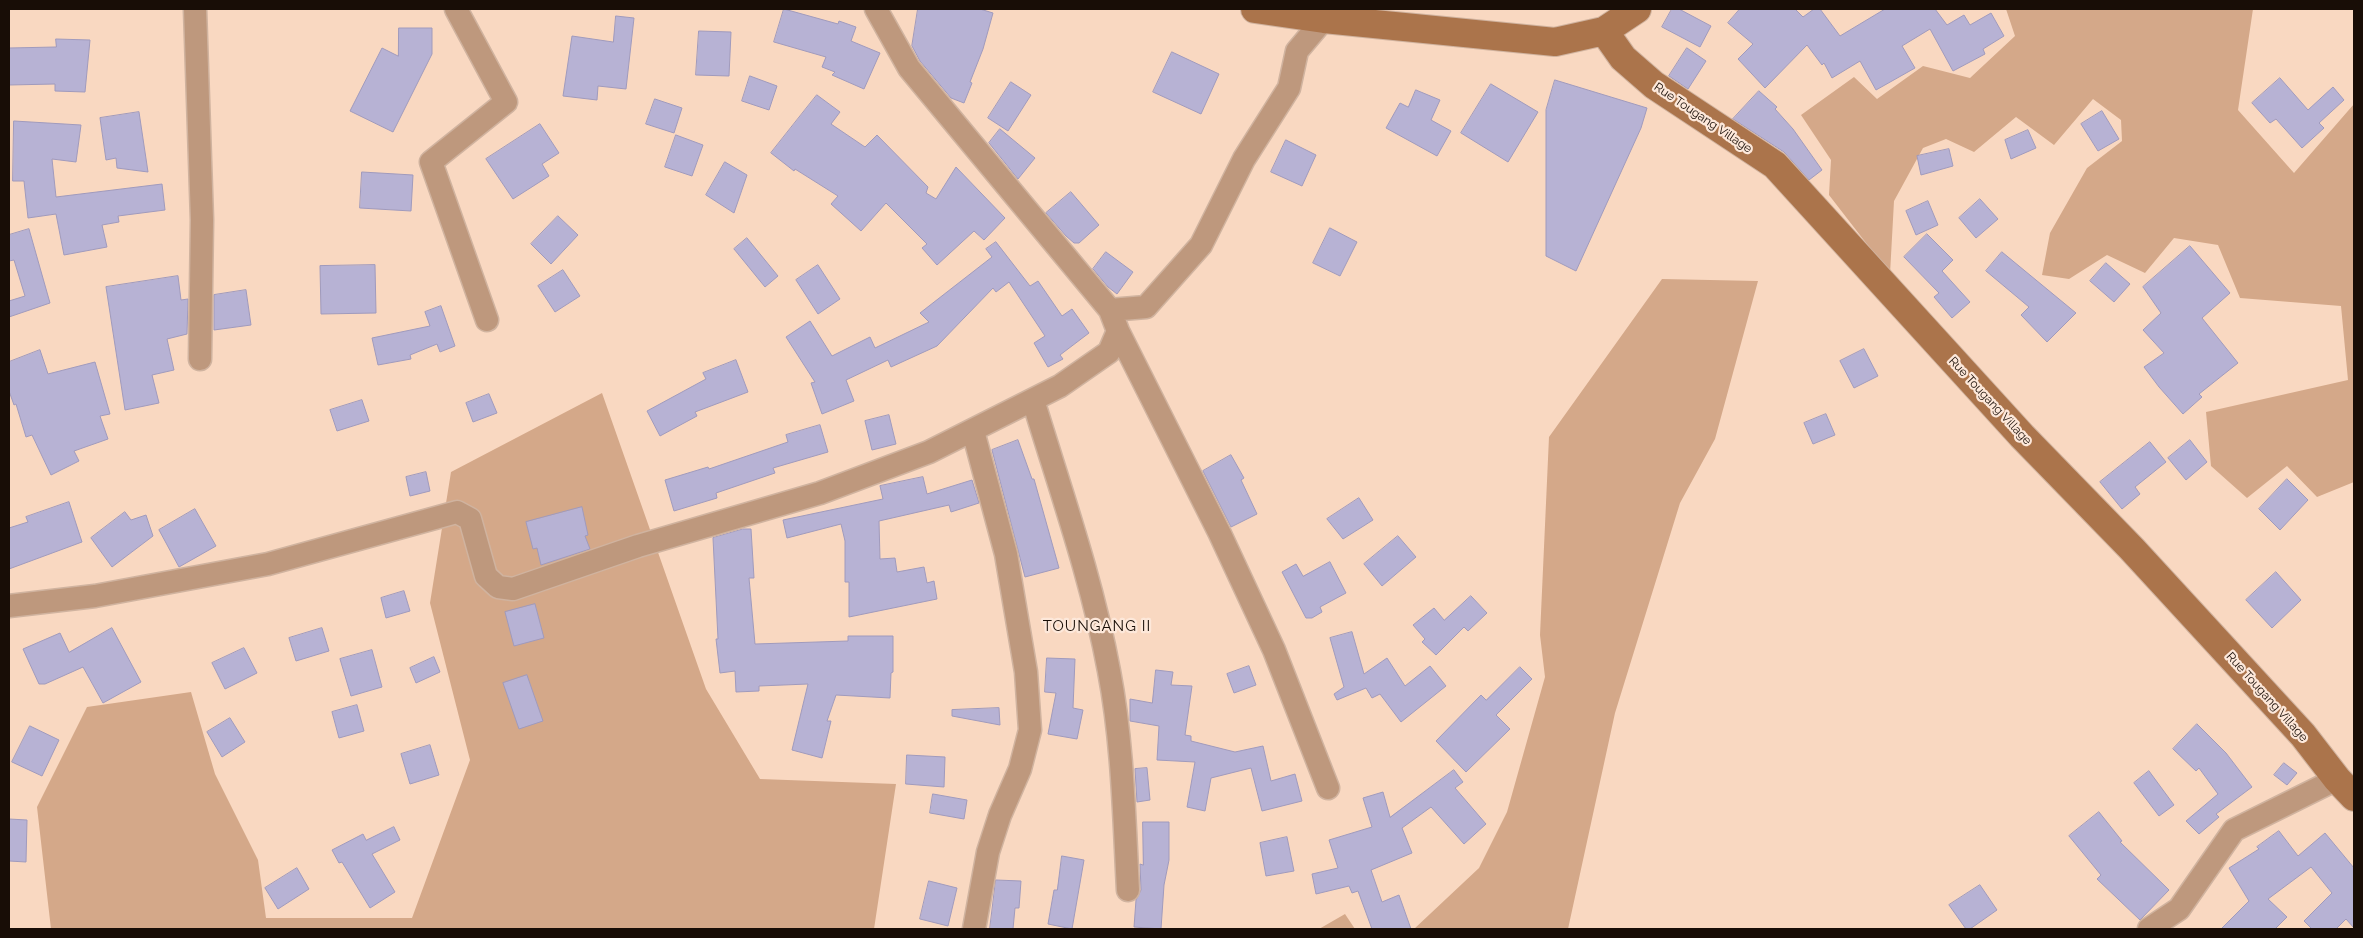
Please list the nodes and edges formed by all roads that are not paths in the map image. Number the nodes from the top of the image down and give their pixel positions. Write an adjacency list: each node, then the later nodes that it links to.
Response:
1 (195, 9): 11 (street)
2 (456, 9): 9 (street)
3 (876, 9): 8 (street)
4 (1255, 9): 6 (street)
5 (1637, 9): 7 (street)
6 (1324, 19): 7 (street); 8 (street)
7 (1604, 31): 16 (street, Rue Tougang Village)
8 (1110, 310): 10 (street)
9 (487, 320)
10 (1118, 331): 12 (street); 15 (street)
11 (200, 359)
12 (1033, 400): 13 (street); 17 (street)
13 (973, 431): 14 (street); 18 (street)
14 (9, 606)
15 (1328, 788)
16 (2346, 788): 19 (street)
17 (1128, 890)
18 (974, 929)
19 (2149, 929)

